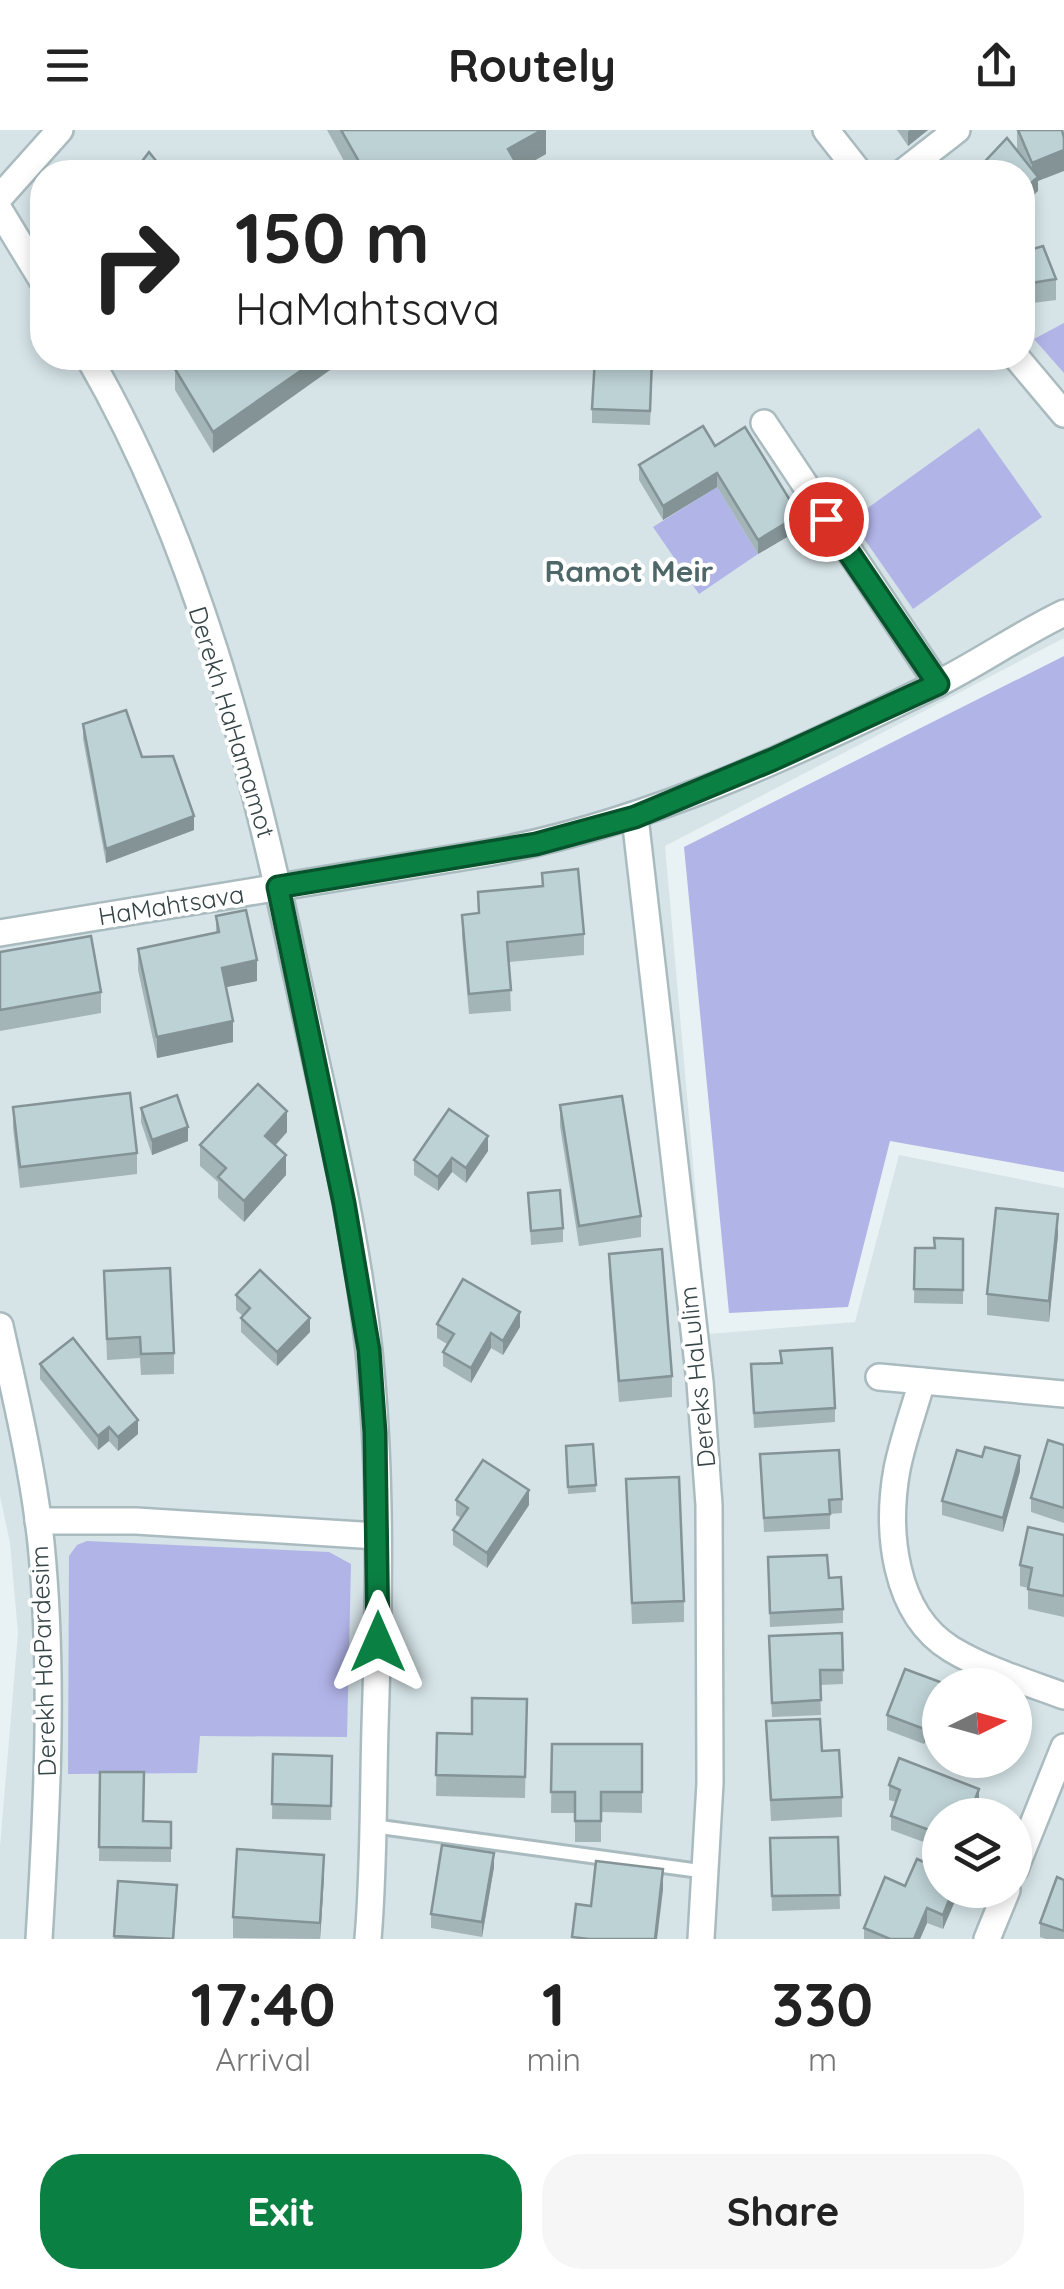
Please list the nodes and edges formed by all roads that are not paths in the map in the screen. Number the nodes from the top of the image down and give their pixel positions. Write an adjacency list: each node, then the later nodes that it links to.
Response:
1 (60, 130): 4 (street)
2 (826, 130): 5 (street)
3 (957, 130): 6 (street)
4 (33, 160)
5 (849, 160)
6 (918, 160)
7 (30, 164): 8 (street)
8 (0, 197)
9 (0, 211): 10 (street)
10 (30, 260)
11 (96, 370): 20 (street, Derekh HaHamamot)
12 (1027, 370): 13 (street)
13 (1064, 414)
14 (764, 423): 18 (street)
15 (1064, 598): 17 (street)
16 (1064, 613): 17 (street)
17 (1037, 626): 18 (street, HaMahtsava)
18 (938, 684): 19 (street, HaMahtsava)
19 (635, 817): 20 (street, HaMahtsava); 32 (street, Dereks HaLulim)
20 (278, 887): 21 (street, HaMahtsava); 27 (street, Derekh HaHamamot)
21 (0, 932)
22 (0, 1326): 26 (street, Derekh HaPardesim)
23 (880, 1377): 24 (street)
24 (922, 1381): 25 (street); 28 (street)
25 (1064, 1394)
26 (38, 1522): 27 (street); 34 (street, Derekh HaPardesim)
27 (377, 1536): 30 (street, Derekh HaHamamot)
28 (1064, 1696)
29 (1064, 1746): 31 (street)
30 (373, 1826): 32 (lane); 35 (street, Derekh HaHamamot)
31 (1032, 1826)
32 (707, 1872): 36 (street, Dereks HaLulim)
33 (1000, 1908): 37 (street)
34 (39, 1939)
35 (368, 1939)
36 (700, 1939)
37 (987, 1939)

